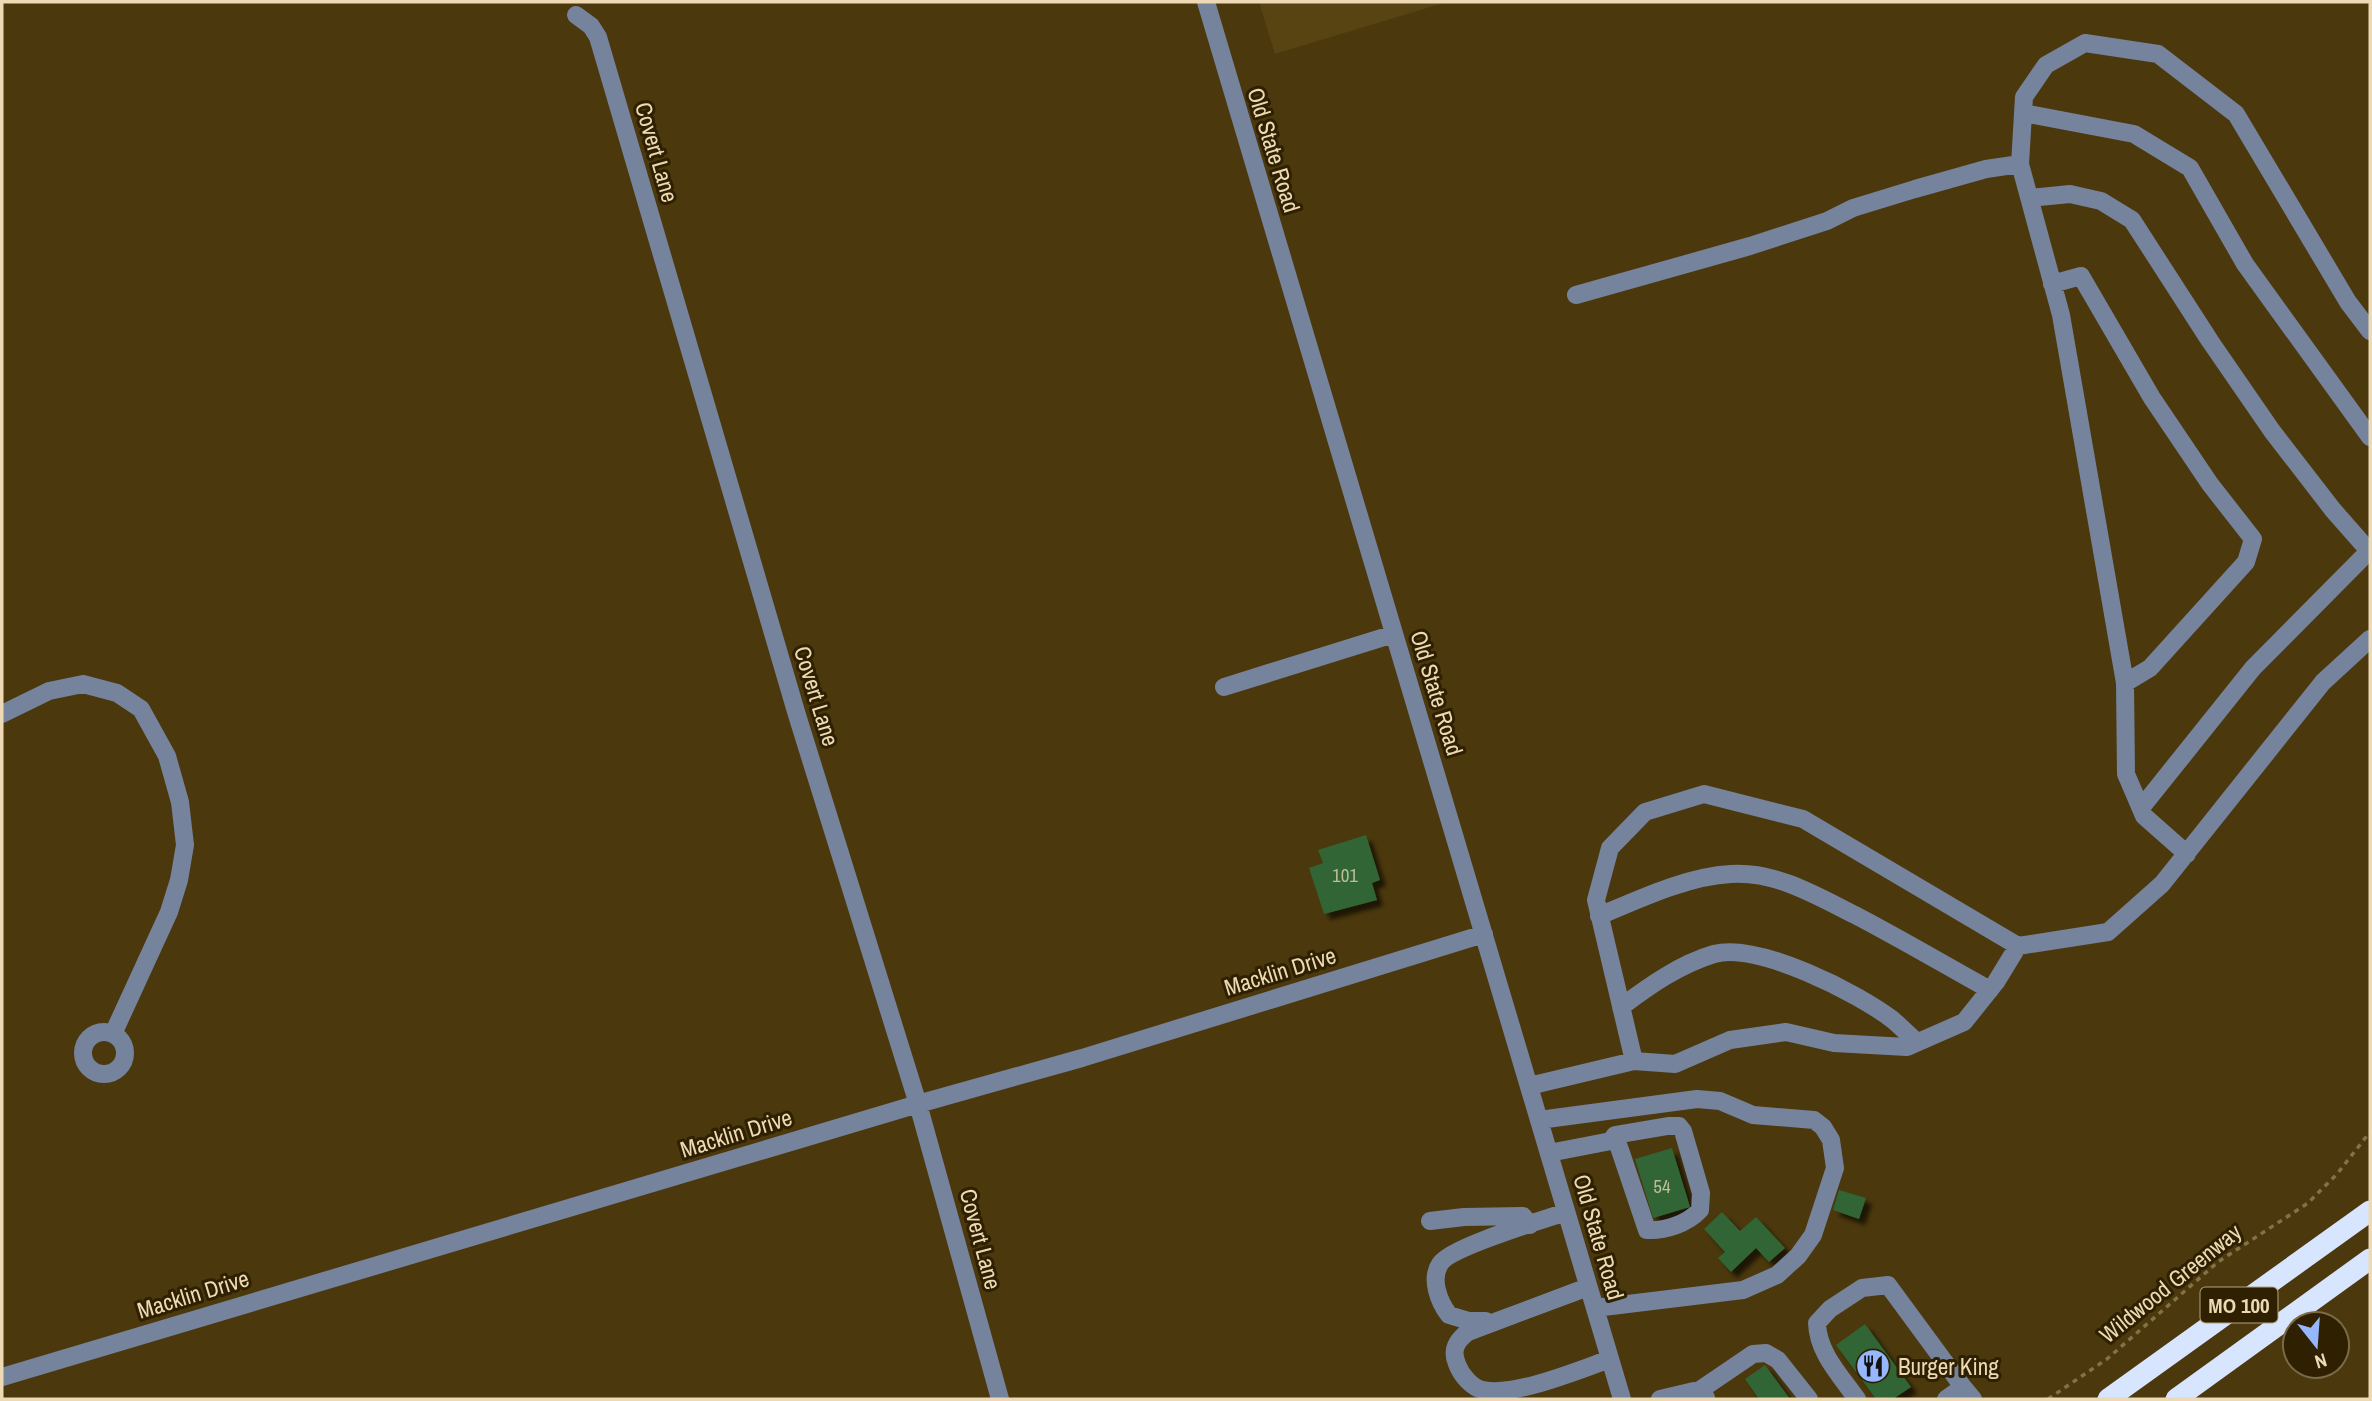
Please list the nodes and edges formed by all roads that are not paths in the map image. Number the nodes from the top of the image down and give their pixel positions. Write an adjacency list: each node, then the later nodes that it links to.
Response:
1 (1206, 2): 11 (street, Old State Road)
2 (576, 15): 27 (street, Covert Lane)
3 (2023, 113): 4 (street); 8 (street); 9 (street)
4 (2020, 164): 5 (street); 7 (street)
5 (2029, 198): 6 (street); 10 (street)
6 (2052, 284): 13 (street); 13 (street)
7 (1576, 295)
8 (2370, 331)
9 (2370, 437)
10 (2370, 551): 16 (street)
11 (1394, 634): 14 (street); 19 (street, Old State Road)
12 (2370, 639): 17 (street)
13 (2125, 683): 16 (street)
14 (1224, 687)
15 (2, 714): 23 (street)
16 (2141, 808): 17 (street)
17 (2187, 854): 20 (street)
18 (1599, 916): 20 (street); 21 (street); 22 (street)
19 (1484, 934): 26 (street, Old State Road); 27 (street, Macklin Drive)
20 (2018, 946): 21 (street)
21 (1990, 990): 24 (street)
22 (1621, 1007): 24 (street); 25 (street)
23 (113, 1034)
24 (1917, 1042): 25 (street)
25 (1633, 1061): 26 (street)
26 (1529, 1086): 28 (street, Old State Road)
27 (918, 1104): 40 (street, Macklin Drive); 43 (street, Covert Lane)
28 (1539, 1120): 30 (street, Old State Road); 37 (street)
29 (1611, 1140): 29 (street); 30 (street)
30 (1549, 1153): 32 (street, Old State Road)
31 (2370, 1211): 49 (highway, MO 100)
32 (1566, 1212): 34 (street); 36 (street, Old State Road)
33 (1430, 1221): 34 (street)
34 (1530, 1225): 38 (street)
35 (2370, 1259): 50 (highway, MO 100)
36 (1588, 1287): 37 (street, Old State Road); 38 (street)
37 (1595, 1308): 39 (street, Old State Road)
38 (1496, 1320): 39 (street)
39 (1610, 1359): 44 (street, Old State Road)
40 (2, 1377)
41 (1968, 1393): 47 (street); 48 (street)
42 (1702, 1396): 45 (street); 46 (street)
43 (1000, 1399)
44 (1622, 1399)
45 (1660, 1399)
46 (1809, 1399)
47 (1857, 1399)
48 (1946, 1399)
49 (2108, 1399)
50 (2176, 1399)

